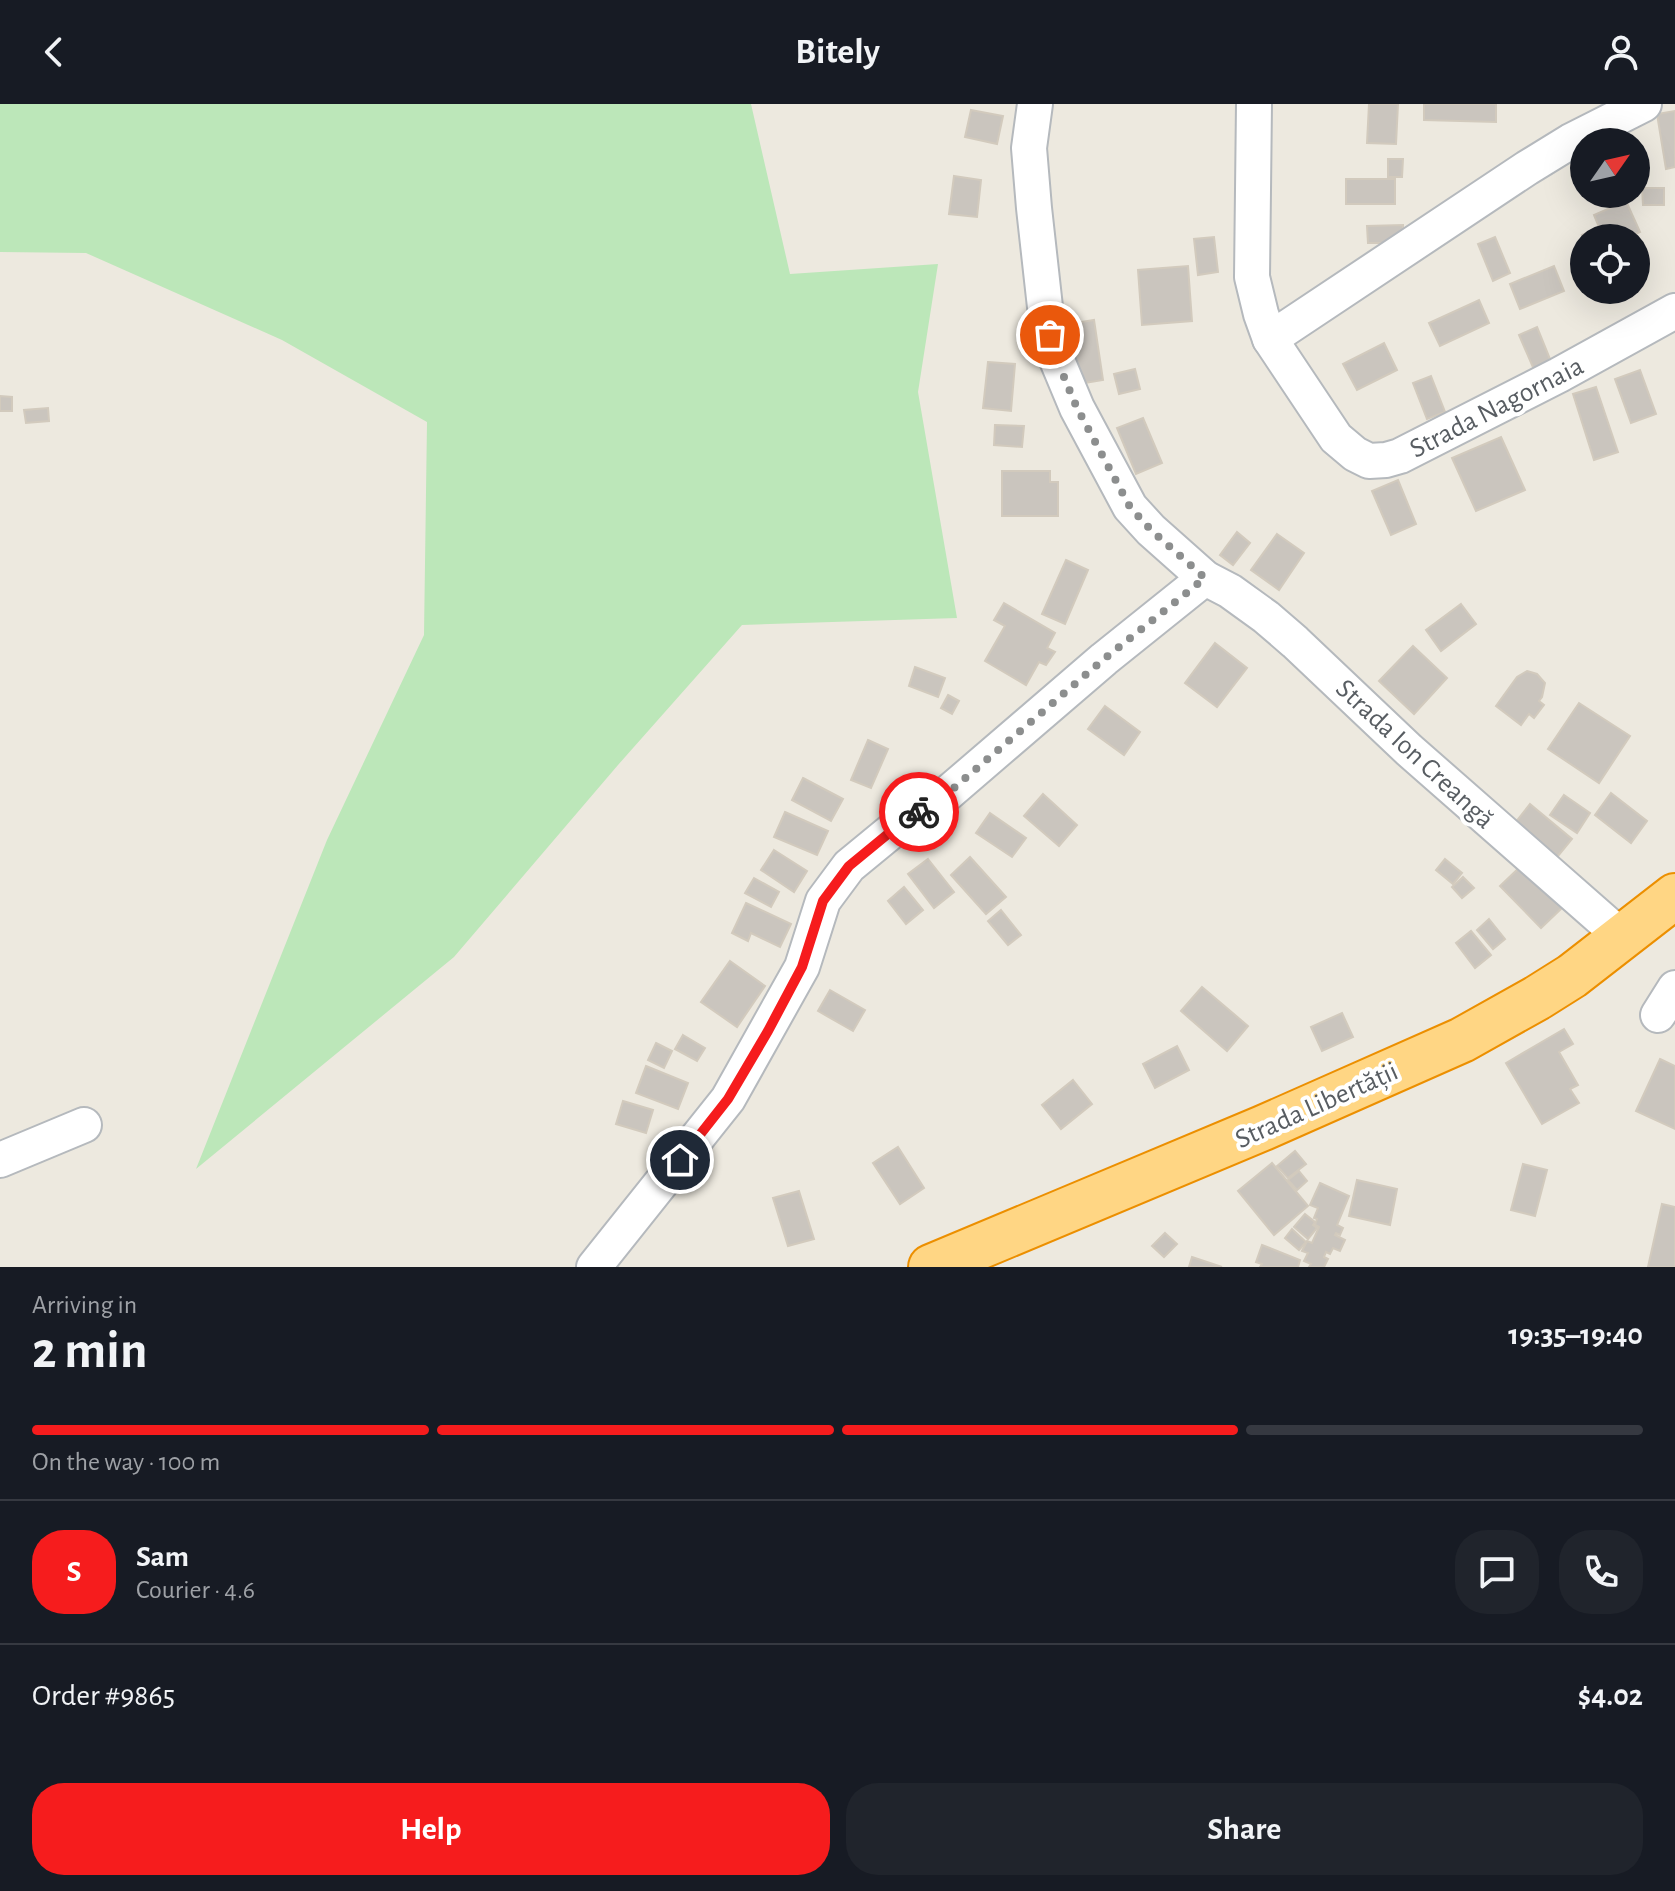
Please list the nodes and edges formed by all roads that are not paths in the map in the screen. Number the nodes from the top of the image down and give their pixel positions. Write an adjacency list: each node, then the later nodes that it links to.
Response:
1 (1035, 104): 6 (street, Strada Ion Creangă)
2 (1254, 104): 5 (street, Strada Nagornaia)
3 (1644, 104): 5 (street)
4 (1675, 311): 5 (street, Strada Nagornaia)
5 (1270, 339)
6 (1205, 578): 8 (street, Strada Ion Creangă); 11 (street)
7 (1675, 896): 8 (highway, Strada Libertății)
8 (1622, 937): 12 (highway, Strada Libertății)
9 (84, 1125): 10 (street)
10 (0, 1160)
11 (594, 1267)
12 (931, 1267)

